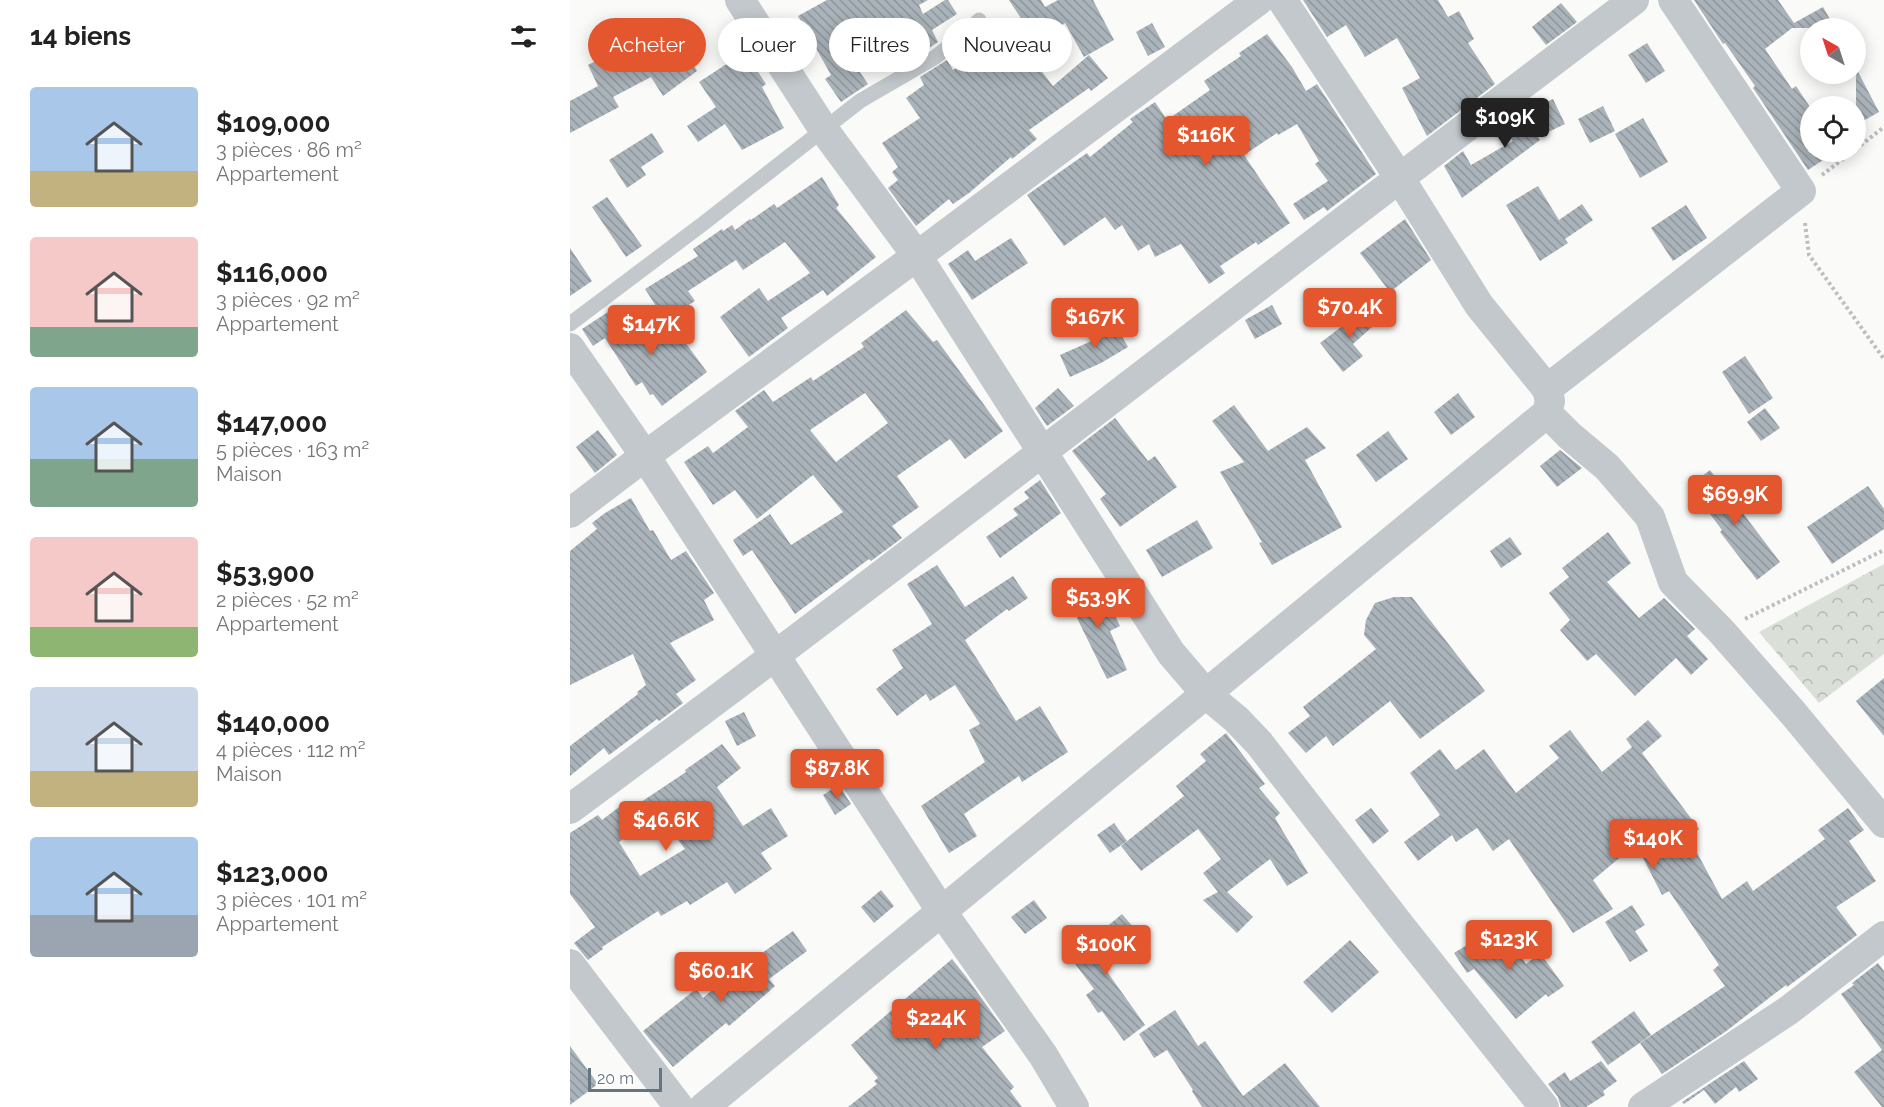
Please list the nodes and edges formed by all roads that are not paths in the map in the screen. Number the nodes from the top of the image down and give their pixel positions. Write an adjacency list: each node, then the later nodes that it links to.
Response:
1 (740, 0): 7 (street)
2 (1259, 0): 9 (street)
3 (1282, 0): 8 (street)
4 (1634, 0): 8 (street)
5 (1673, 0): 12 (street)
6 (942, 51): 7 (lane)
7 (824, 130): 9 (street); 10 (lane)
8 (1399, 177): 12 (street); 13 (street)
9 (917, 256): 13 (street); 14 (street)
10 (570, 324)
11 (570, 348): 14 (street)
12 (1547, 401): 17 (street); 19 (street)
13 (1043, 451): 16 (street); 17 (street)
14 (645, 456): 15 (street); 16 (street)
15 (570, 513)
16 (776, 657): 18 (street); 20 (street)
17 (1206, 694): 20 (street); 26 (street)
18 (570, 809)
19 (1884, 823)
20 (942, 912): 24 (street); 25 (street)
21 (1884, 936): 27 (street)
22 (570, 963): 23 (street)
23 (679, 1107)
24 (704, 1107)
25 (1074, 1107)
26 (1544, 1107)
27 (1643, 1107)

